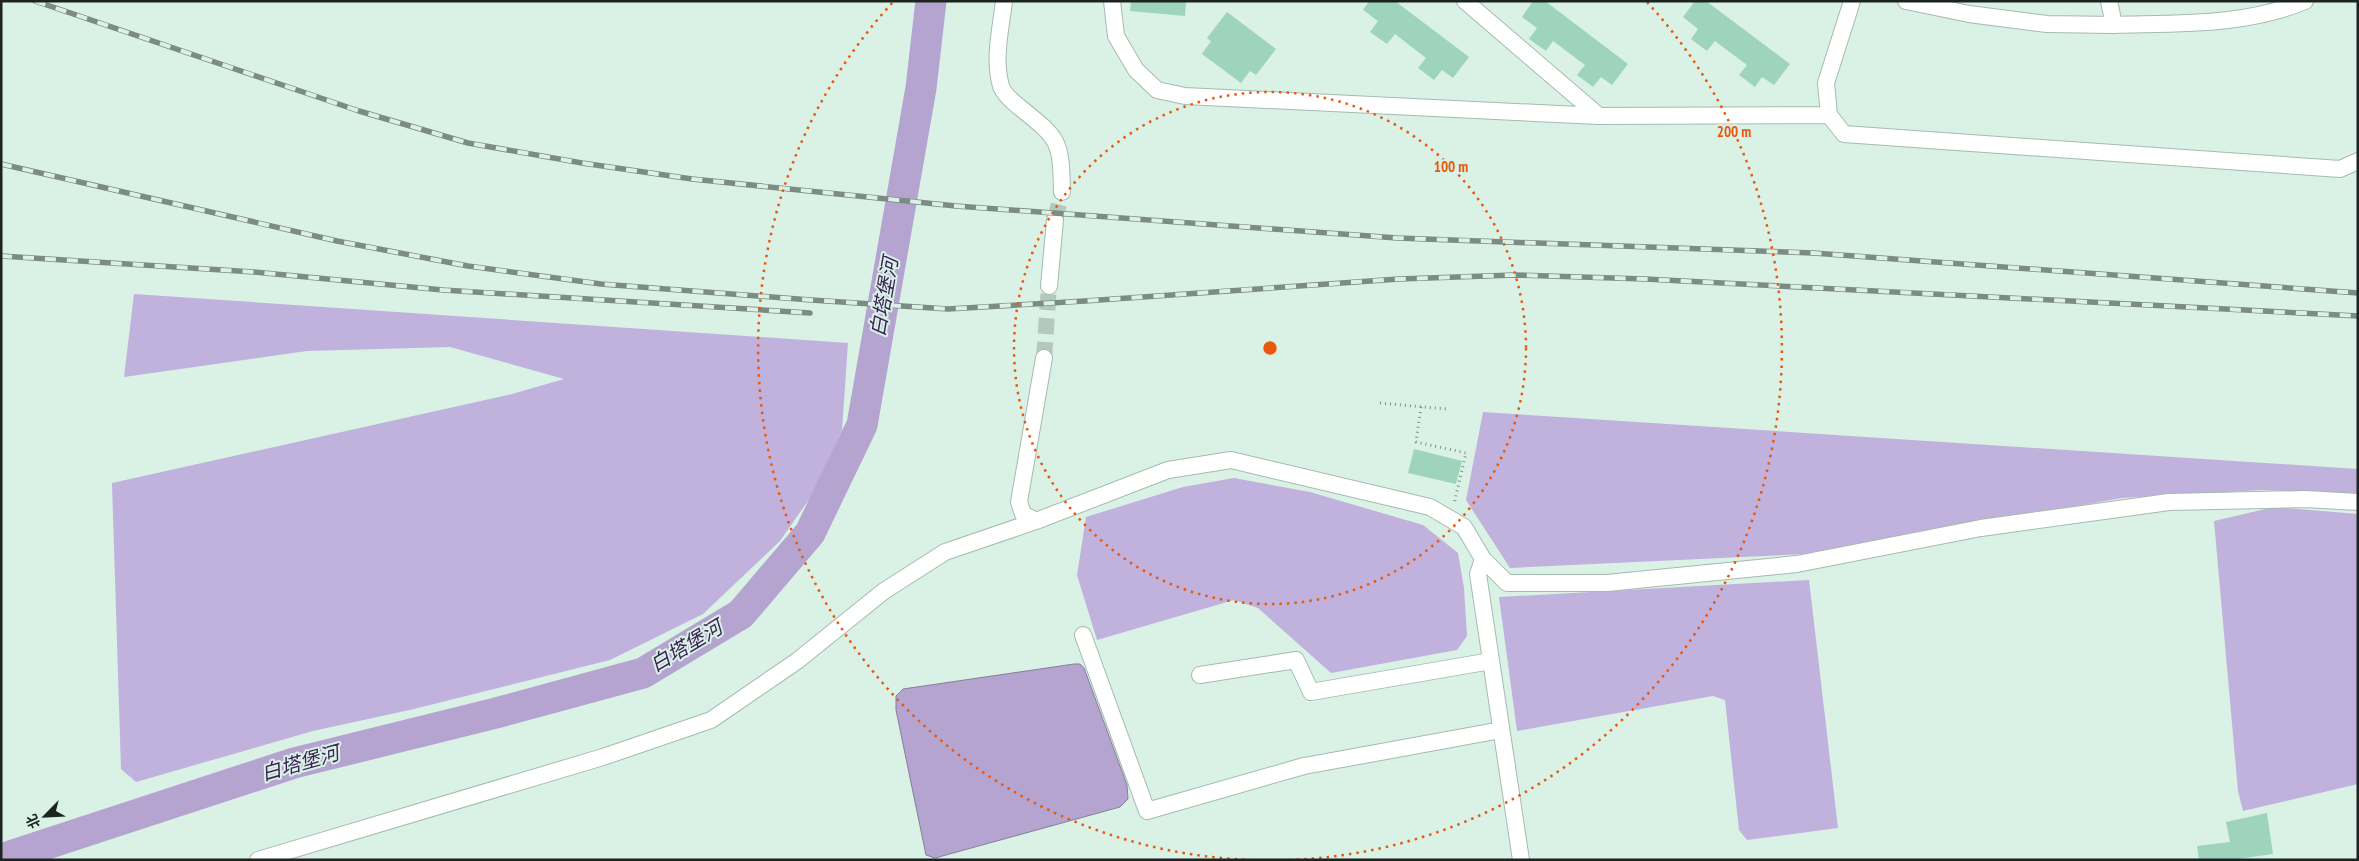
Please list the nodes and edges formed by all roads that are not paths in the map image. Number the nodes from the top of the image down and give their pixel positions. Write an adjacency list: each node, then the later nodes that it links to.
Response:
1 (1004, 1): 13 (street)
2 (1112, 1): 11 (street)
3 (1466, 1): 11 (street)
4 (1852, 1): 10 (street)
5 (1906, 1): 8 (street)
6 (2109, 1): 9 (street)
7 (2305, 1): 9 (street)
8 (1968, 7): 9 (street)
9 (2114, 25)
10 (1829, 115): 11 (street); 12 (street)
11 (1599, 116)
12 (2358, 161)
13 (1062, 192)
14 (1055, 220): 15 (street)
15 (1049, 286)
16 (1044, 358): 18 (street)
17 (2358, 502): 19 (street)
18 (1036, 521): 19 (street); 24 (street)
19 (1483, 559): 21 (street)
20 (1084, 635): 23 (street)
21 (1490, 661): 22 (street); 23 (street)
22 (1200, 675)
23 (1501, 730): 25 (street)
24 (258, 860)
25 (1521, 860)

